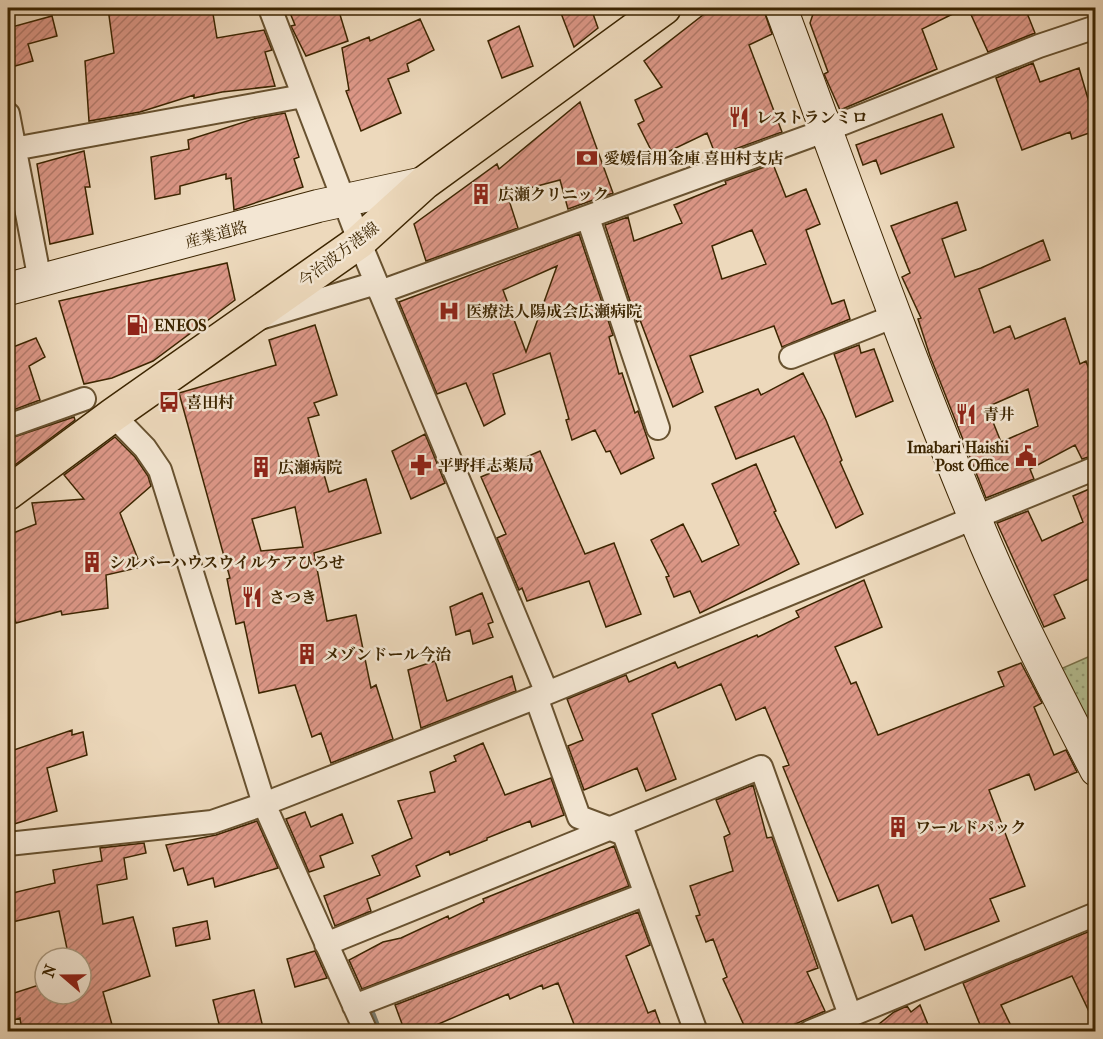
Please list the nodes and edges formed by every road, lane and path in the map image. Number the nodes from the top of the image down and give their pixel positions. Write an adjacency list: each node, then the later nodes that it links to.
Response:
1 (270, 8): 5 (street)
2 (664, 8): 9 (main road, 今治波方港線)
3 (781, 8): 7 (street)
4 (1095, 27): 7 (street)
5 (303, 96): 8 (street); 10 (street)
6 (8, 114): 8 (street)
7 (826, 129): 11 (street); 16 (street)
8 (11, 150): 13 (street)
9 (424, 183): 10 (street, 産業道路); 12 (main road, 今治波方港線)
10 (345, 201): 12 (street); 13 (street, 産業道路)
11 (588, 218): 14 (street); 22 (street)
12 (359, 242): 14 (street); 17 (main road, 今治波方港線)
13 (40, 281): 15 (street, 産業道路)
14 (378, 288): 17 (street); 26 (street)
15 (8, 289)
16 (895, 316): 18 (street); 25 (street)
17 (244, 322): 20 (main road, 今治波方港線)
18 (791, 357)
19 (84, 399): 21 (street)
20 (113, 414): 24 (main road, 今治波方港線); 28 (street)
21 (8, 426)
22 (658, 428)
23 (1095, 468): 25 (street)
24 (8, 493)
25 (974, 518): 26 (street); 27 (street)
26 (542, 695): 28 (street); 29 (street)
27 (1095, 770)
28 (264, 804): 30 (street); 33 (street)
29 (610, 829): 31 (street); 33 (street); 35 (street)
30 (8, 844)
31 (646, 894): 34 (street); 37 (street)
32 (1095, 914): 35 (street)
33 (326, 944): 34 (street)
34 (354, 1006): 36 (street)
35 (849, 1015): 38 (street)
36 (366, 1032)
37 (696, 1032)
38 (810, 1032)

